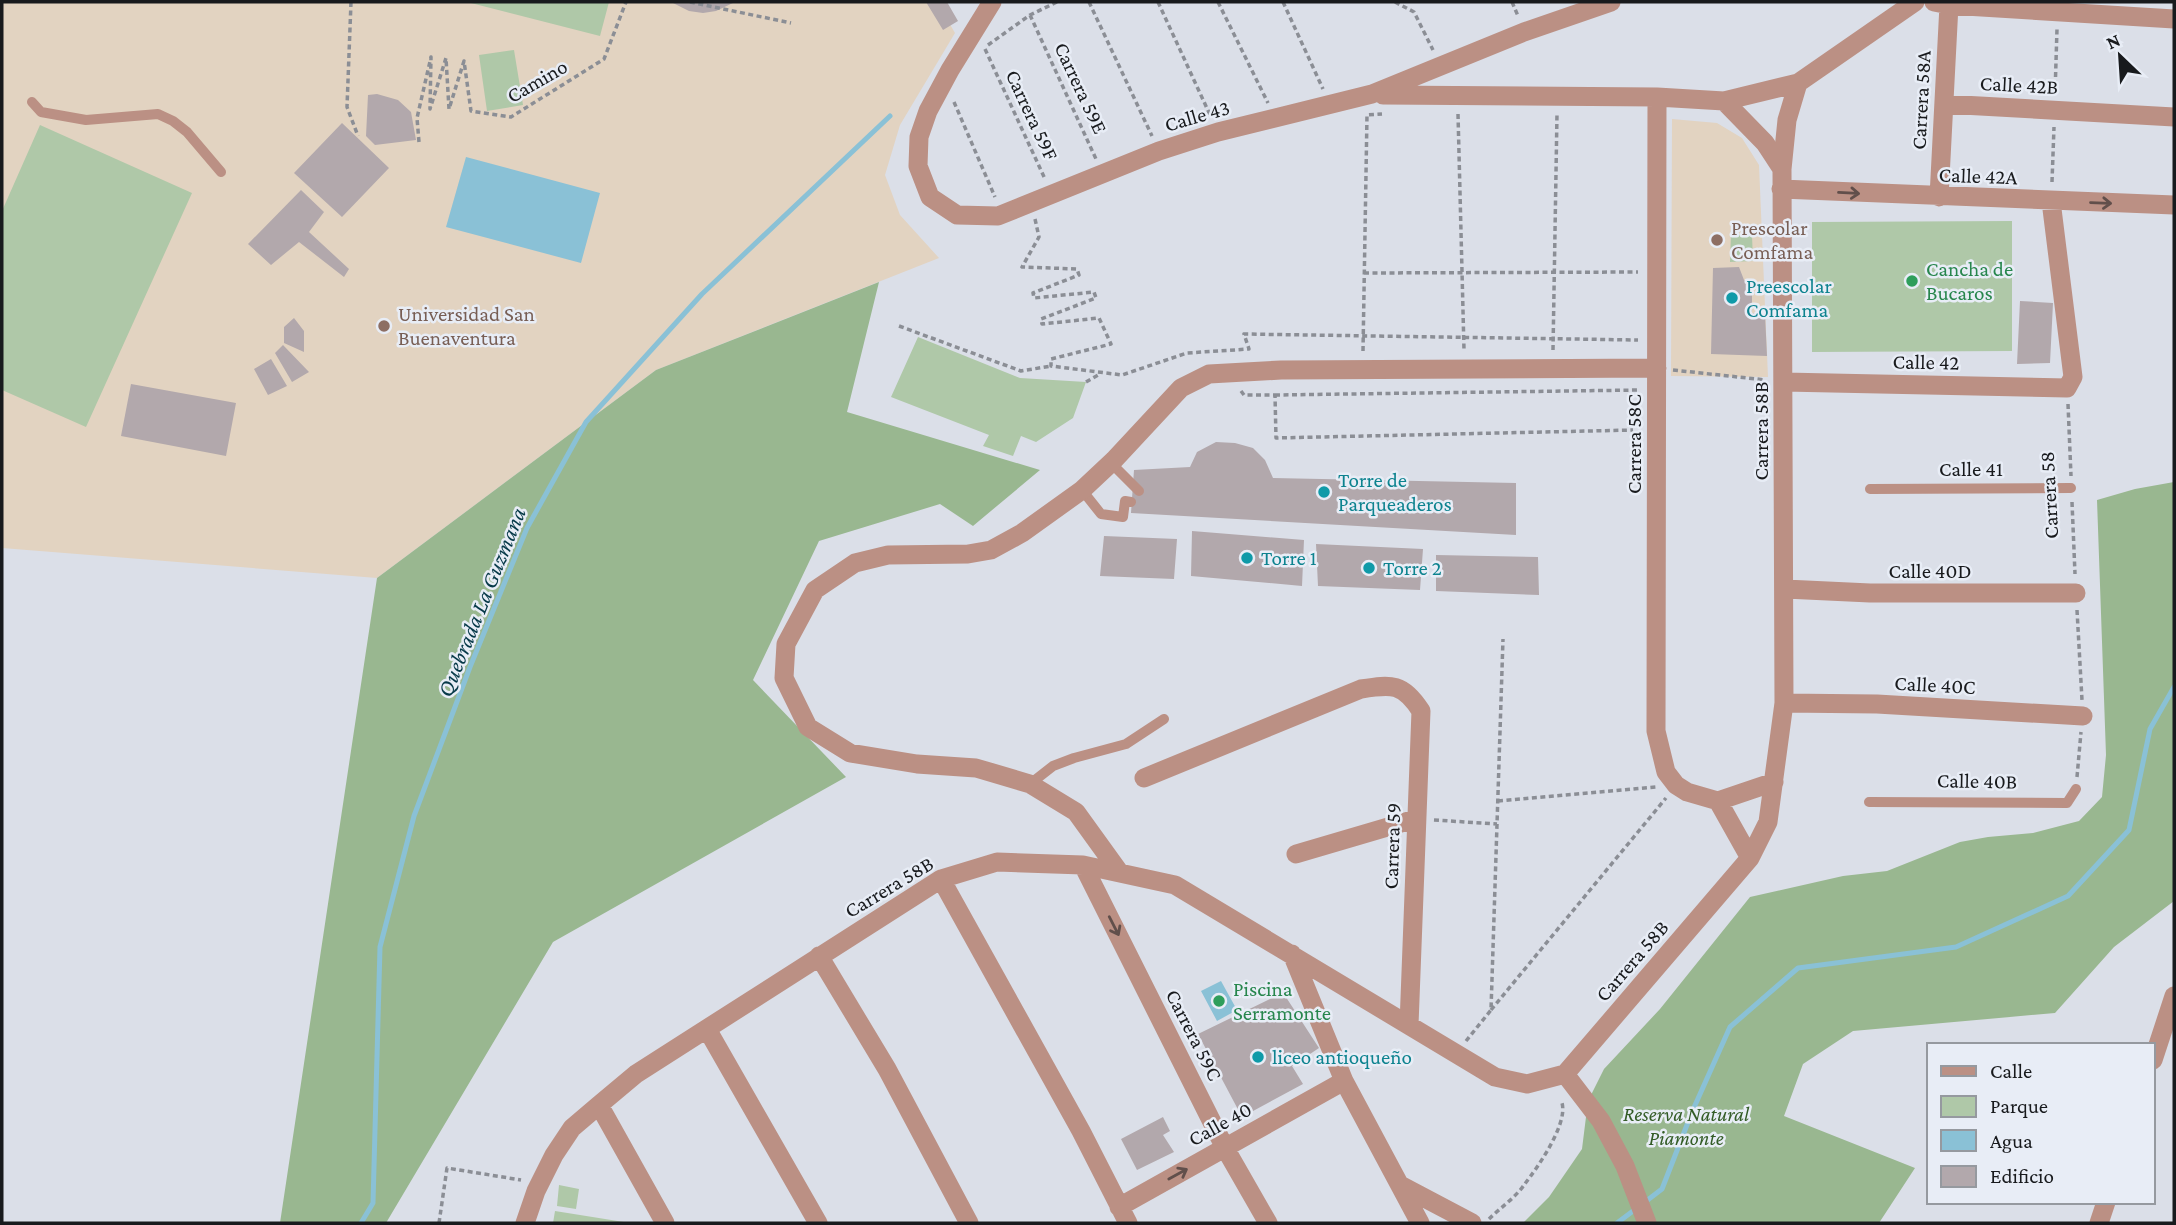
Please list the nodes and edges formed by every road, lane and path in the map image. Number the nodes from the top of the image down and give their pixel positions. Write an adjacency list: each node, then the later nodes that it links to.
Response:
1 (351, 2): 34 (path)
2 (626, 2): 35 (path, Camino)
3 (690, 2): 16 (path)
4 (1057, 2): 14 (path)
5 (1089, 2): 36 (path)
6 (1158, 2): 33 (path)
7 (1218, 2): 32 (path)
8 (1283, 2): 27 (path)
9 (1395, 2): 19 (path)
10 (1611, 2): 19 (street, Calle 43)
11 (1915, 2): 20 (street)
12 (1941, 3): 15 (street); 26 (street, Carrera 58A)
13 (985, 4): 46 (street, Calle 43)
14 (1030, 15): 17 (path); 39 (path, Carrera 59E)
15 (2174, 19)
16 (791, 23)
17 (984, 47): 18 (path); 41 (path, Carrera 59F)
18 (978, 59)
19 (1441, 68): 22 (street, Calle 43)
20 (1798, 83): 24 (street); 37 (street, Carrera 58B)
21 (959, 92): 46 (path)
22 (1372, 94): 23 (street); 27 (street, Calle 43)
23 (1657, 97): 24 (street); 55 (street, Carrera 58C)
24 (1724, 101): 37 (street)
25 (32, 102): 38 (lane)
26 (1944, 104): 31 (street, Calle 42B); 42 (street, Carrera 58A)
27 (1330, 105): 32 (street, Calle 43)
28 (1393, 114): 50 (path)
29 (1470, 114): 47 (path)
30 (1545, 114): 48 (path)
31 (2174, 117)
32 (1276, 119): 33 (street, Calle 43)
33 (1218, 132): 36 (street, Calle 43)
34 (358, 136)
35 (419, 142)
36 (1159, 151): 39 (street, Calle 43)
37 (1782, 169): 40 (street, Carrera 58B)
38 (221, 172)
39 (1103, 175): 41 (street, Calle 43)
40 (1781, 189): 42 (street, Calle 42A, one-way to 42); 60 (street, Carrera 58B)
41 (1053, 196): 44 (street, Calle 43)
42 (1939, 197): 43 (street, Calle 42A)
43 (2051, 201): 45 (street, Calle 42A, one-way to 45); 62 (street)
44 (1031, 204): 46 (street, Calle 43); 56 (path)
45 (2174, 205)
46 (1002, 215)
47 (1462, 272): 48 (path); 50 (path); 53 (path)
48 (1555, 272): 49 (path); 54 (path)
49 (1643, 272)
50 (1364, 273): 52 (path)
51 (898, 327): 56 (path)
52 (1362, 337): 53 (path); 58 (path)
53 (1465, 338): 54 (path)
54 (1553, 339): 55 (path)
55 (1657, 340): 57 (street, Carrera 58C)
56 (1051, 366): 58 (path)
57 (1657, 368): 60 (path); 63 (street, Carrera 58C); 66 (street)
58 (1102, 373): 59 (path)
59 (1086, 382)
60 (1784, 382): 62 (street, Calle 42); 72 (street, Carrera 58B)
61 (1237, 385): 64 (path)
62 (2067, 388): 67 (path, Carrera 58)
63 (1657, 390): 64 (path); 81 (street, Carrera 58C)
64 (1275, 396): 65 (path)
65 (1633, 430)
66 (1111, 463): 69 (street); 70 (lane)
67 (2071, 488): 68 (lane, Calle 41); 73 (path, Carrera 58)
68 (1870, 489)
69 (1082, 490): 71 (lane); 80 (street)
70 (1139, 491)
71 (1131, 502)
72 (1784, 589): 73 (street, Calle 40D); 75 (street, Carrera 58B)
73 (2076, 593): 76 (path, Carrera 58)
74 (1503, 639): 83 (path)
75 (1784, 703): 76 (street, Calle 40C); 79 (street, Carrera 58B)
76 (2082, 716): 82 (path, Carrera 58)
77 (1164, 719): 80 (lane)
78 (1144, 778): 86 (street, Carrera 59)
79 (1773, 782): 84 (street); 89 (street, Carrera 58B)
80 (1030, 784): 91 (street)
81 (1676, 785): 83 (path); 84 (street); 96 (path)
82 (2076, 789): 85 (lane, Calle 40B)
83 (1498, 801): 87 (path)
84 (1718, 801): 89 (street)
85 (1869, 802)
86 (1415, 819): 87 (path); 88 (street); 97 (street, Carrera 59)
87 (1497, 824): 96 (path)
88 (1296, 854)
89 (1750, 858): 101 (street, Carrera 58B)
90 (1083, 865): 91 (street, Carrera 58B); 92 (street, Carrera 58B); 104 (street, Carrera 59C, one-way to 104)
91 (1120, 873): 93 (street, Carrera 58B)
92 (941, 879): 94 (street, Carrera 58B); 108 (street)
93 (1292, 954): 97 (street, Carrera 58B); 102 (street)
94 (819, 956): 98 (street, Carrera 58B); 113 (street)
95 (2174, 996): 100 (street)
96 (1491, 1010): 99 (path)
97 (1409, 1025): 99 (street, Carrera 58B)
98 (707, 1029): 103 (street, Carrera 58B); 112 (street)
99 (1455, 1054): 101 (street, Carrera 58B)
100 (2155, 1054)
101 (1560, 1076): 117 (path); 118 (street)
102 (1344, 1081): 104 (street, Calle 40); 106 (street)
103 (599, 1105): 105 (street, Carrera 58B); 111 (street)
104 (1225, 1147): 108 (street, Calle 40, one-way to 104); 114 (street, Carrera 59C)
105 (540, 1183): 109 (path); 110 (street, Carrera 58B)
106 (1400, 1185): 115 (street); 116 (street)
107 (2105, 1204): 119 (street)
108 (1123, 1215)
109 (439, 1223)
110 (525, 1223)
111 (665, 1223)
112 (818, 1223)
113 (969, 1223)
114 (1268, 1223)
115 (1420, 1223)
116 (1472, 1223)
117 (1485, 1223)
118 (1647, 1223)
119 (2099, 1223)

